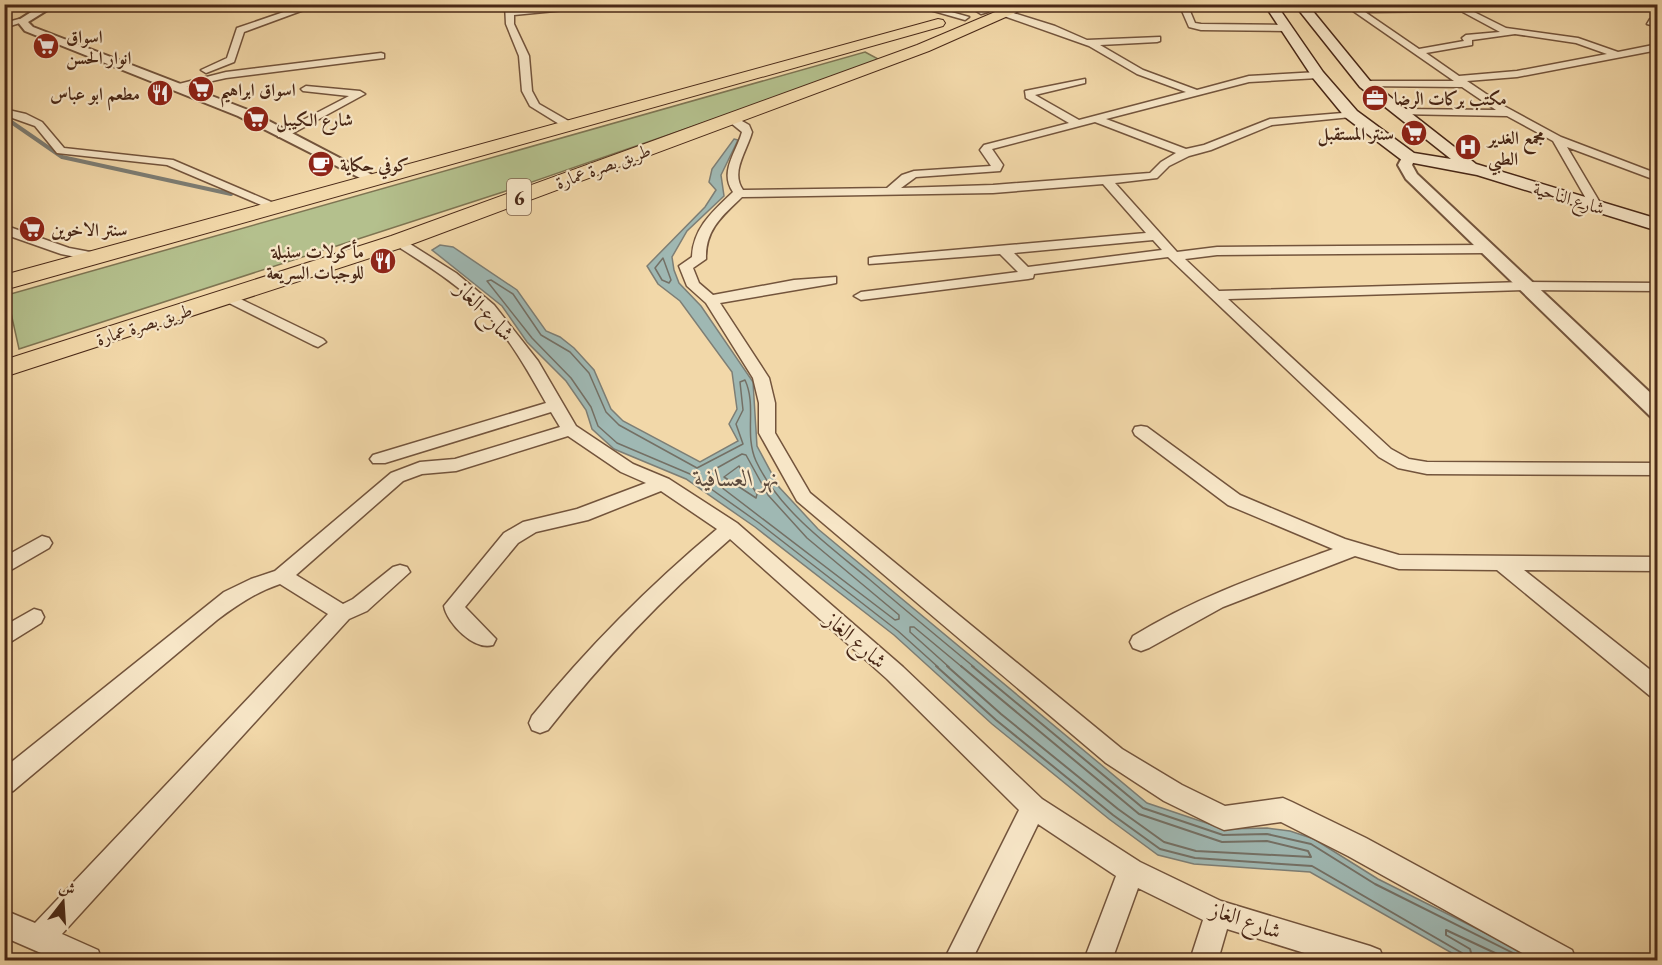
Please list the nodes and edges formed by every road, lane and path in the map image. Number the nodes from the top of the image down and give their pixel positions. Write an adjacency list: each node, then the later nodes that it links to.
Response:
1 (52, 4): 17 (street)
2 (316, 4): 33 (street)
3 (850, 4): 15 (street)
4 (1038, 4): 15 (highway)
5 (1128, 4): 6 (street)
6 (1135, 4)
7 (1183, 4): 19 (street)
8 (1270, 4): 19 (main road)
9 (1300, 4): 32 (main road)
10 (1515, 4): 16 (street)
11 (1027, 5): 15 (highway, طريق بصرة عمارة / 6)
12 (602, 6): 14 (street)
13 (1351, 7): 16 (street); 25 (street)
14 (509, 9): 43 (street)
15 (989, 9): 22 (street); 41 (highway, طريق بصرة عمارة / 6); 43 (highway, طريق بصرة عمارة / 6)
16 (1462, 9): 20 (street)
17 (22, 21): 18 (street); 33 (street)
18 (4, 26)
19 (1287, 28): 29 (main road)
20 (1514, 33): 25 (street); 26 (street)
21 (1157, 39): 22 (street)
22 (1092, 44): 35 (street)
23 (1658, 47): 24 (street)
24 (1634, 50): 26 (street); 28 (street)
25 (1418, 52): 31 (street)
26 (1615, 54): 31 (street)
27 (381, 56): 33 (street)
28 (1658, 59)
29 (1318, 75): 35 (street); 39 (main road)
30 (1082, 81): 42 (street)
31 (1461, 81): 32 (street); 38 (street)
32 (1365, 84): 37 (main road)
33 (166, 85): 46 (street)
34 (306, 89): 46 (street)
35 (1197, 93): 40 (street)
36 (4, 112): 61 (street)
37 (1400, 112): 38 (street); 44 (main road)
38 (1509, 113): 47 (street)
39 (1351, 114): 45 (main road); 48 (street)
40 (1093, 118): 42 (street); 48 (street)
41 (731, 119): 59 (street); 65 (highway, طريق بصرة عمارة / 6)
42 (1075, 122): 52 (street)
43 (568, 125): 55 (highway, طريق بصرة عمارة / 6)
44 (1422, 131): 45 (main road); 49 (main road)
45 (1373, 133): 50 (main road)
46 (282, 135): 55 (street)
47 (1557, 139): 54 (street); 60 (street)
48 (1185, 153): 56 (street)
49 (1450, 153): 51 (main road); 53 (main road)
50 (1409, 157): 51 (main road); 67 (street)
51 (1431, 162): 53 (main road)
52 (985, 170): 57 (street); 58 (street)
53 (1480, 170): 60 (main road, شارع الناحية)
54 (1658, 178)
55 (373, 179): 61 (highway, طريق بصرة عمارة / 6)
56 (1107, 181): 57 (street); 64 (street)
57 (993, 189): 58 (street)
58 (891, 191): 59 (street)
59 (739, 193): 79 (street)
60 (1596, 206): 62 (main road, شارع الناحية)
61 (277, 207): 69 (highway, طريق بصرة عمارة / 6)
62 (1658, 225)
63 (4, 229): 69 (street)
64 (1156, 236): 66 (street); 68 (street)
65 (399, 241): 78 (highway, طريق بصرة عمارة / 6); 82 (street, شارع الغاز)
66 (1003, 249): 70 (street); 71 (street)
67 (1484, 249): 68 (street); 74 (street)
68 (1173, 254): 71 (street); 76 (street)
69 (96, 257): 73 (highway, طريق بصرة عمارة / 6)
70 (874, 261)
71 (1026, 271): 77 (street)
72 (831, 280): 79 (street)
73 (4, 283)
74 (1524, 286): 75 (street); 76 (street); 83 (street)
75 (1657, 287)
76 (1218, 295): 87 (street)
77 (861, 296)
78 (228, 297): 80 (street); 81 (highway, طريق بصرة عمارة / 6)
79 (711, 300): 115 (street)
80 (318, 342)
81 (4, 369)
82 (556, 405): 84 (street, شارع الغاز); 86 (street)
83 (1658, 412)
84 (570, 430): 88 (street, شارع الغاز); 96 (street)
85 (1141, 431): 91 (street)
86 (379, 459)
87 (1658, 469)
88 (663, 483): 89 (street, شارع الغاز); 100 (street)
89 (730, 528): 103 (street); 105 (street, شارع الغاز)
90 (42, 543): 94 (street)
91 (1354, 549): 93 (street); 101 (street)
92 (1658, 564): 93 (street)
93 (1504, 565): 102 (street)
94 (4, 567)
95 (400, 572): 97 (street)
96 (282, 576): 97 (street); 104 (street)
97 (342, 613): 109 (street)
98 (34, 617): 99 (street)
99 (4, 638)
100 (485, 639)
101 (1141, 642)
102 (1658, 689)
103 (540, 723)
104 (4, 783)
105 (1033, 807): 106 (street, شارع الغاز); 111 (street)
106 (1131, 871): 107 (street, شارع الغاز); 112 (street)
107 (1218, 913): 113 (street); 114 (street, شارع الغاز)
108 (4, 923): 109 (street)
109 (39, 939): 110 (street)
110 (88, 960)
111 (958, 960)
112 (1098, 960)
113 (1204, 960)
114 (1370, 960)
115 (1562, 960)

